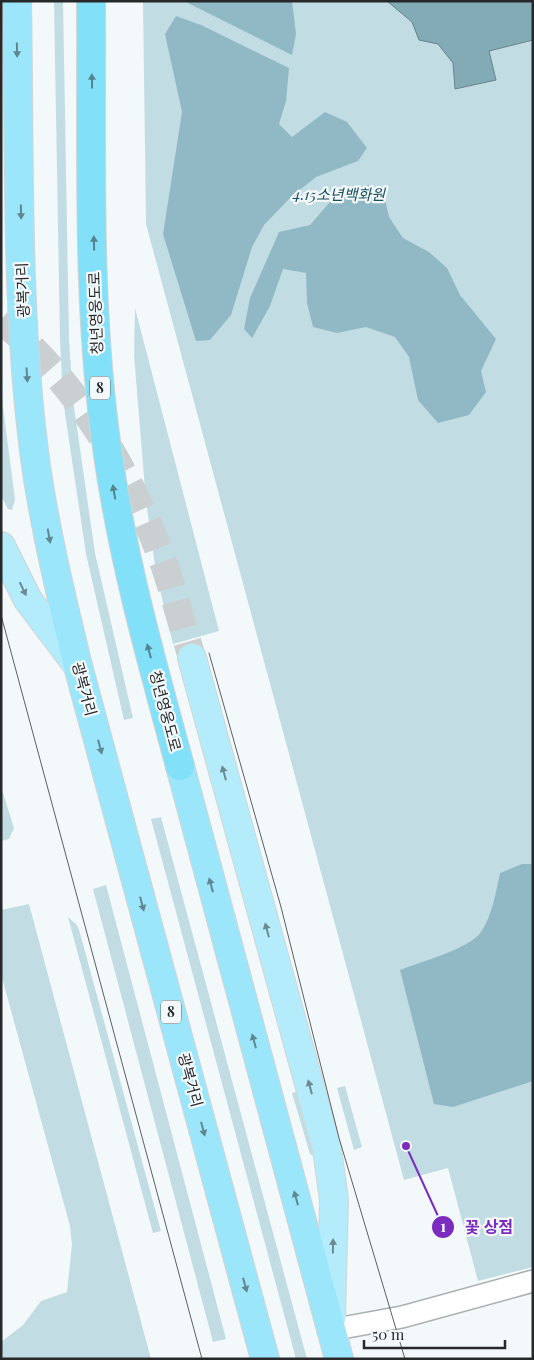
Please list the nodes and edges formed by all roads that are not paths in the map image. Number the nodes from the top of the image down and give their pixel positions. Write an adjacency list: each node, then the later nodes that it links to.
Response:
1 (16, 1): 5 (highway, 광복거리 / 8, one-way to 5)
2 (91, 1): 7 (highway, 청년영웅도로 / 8, one-way to 2)
3 (1, 546): 5 (main road, one-way to 5)
4 (192, 658): 7 (main road, one-way to 4)
5 (78, 666): 8 (highway, 광복거리 / 8, one-way to 8)
6 (533, 1281): 7 (street)
7 (331, 1330): 9 (highway, 8)
8 (265, 1359)
9 (339, 1359)

